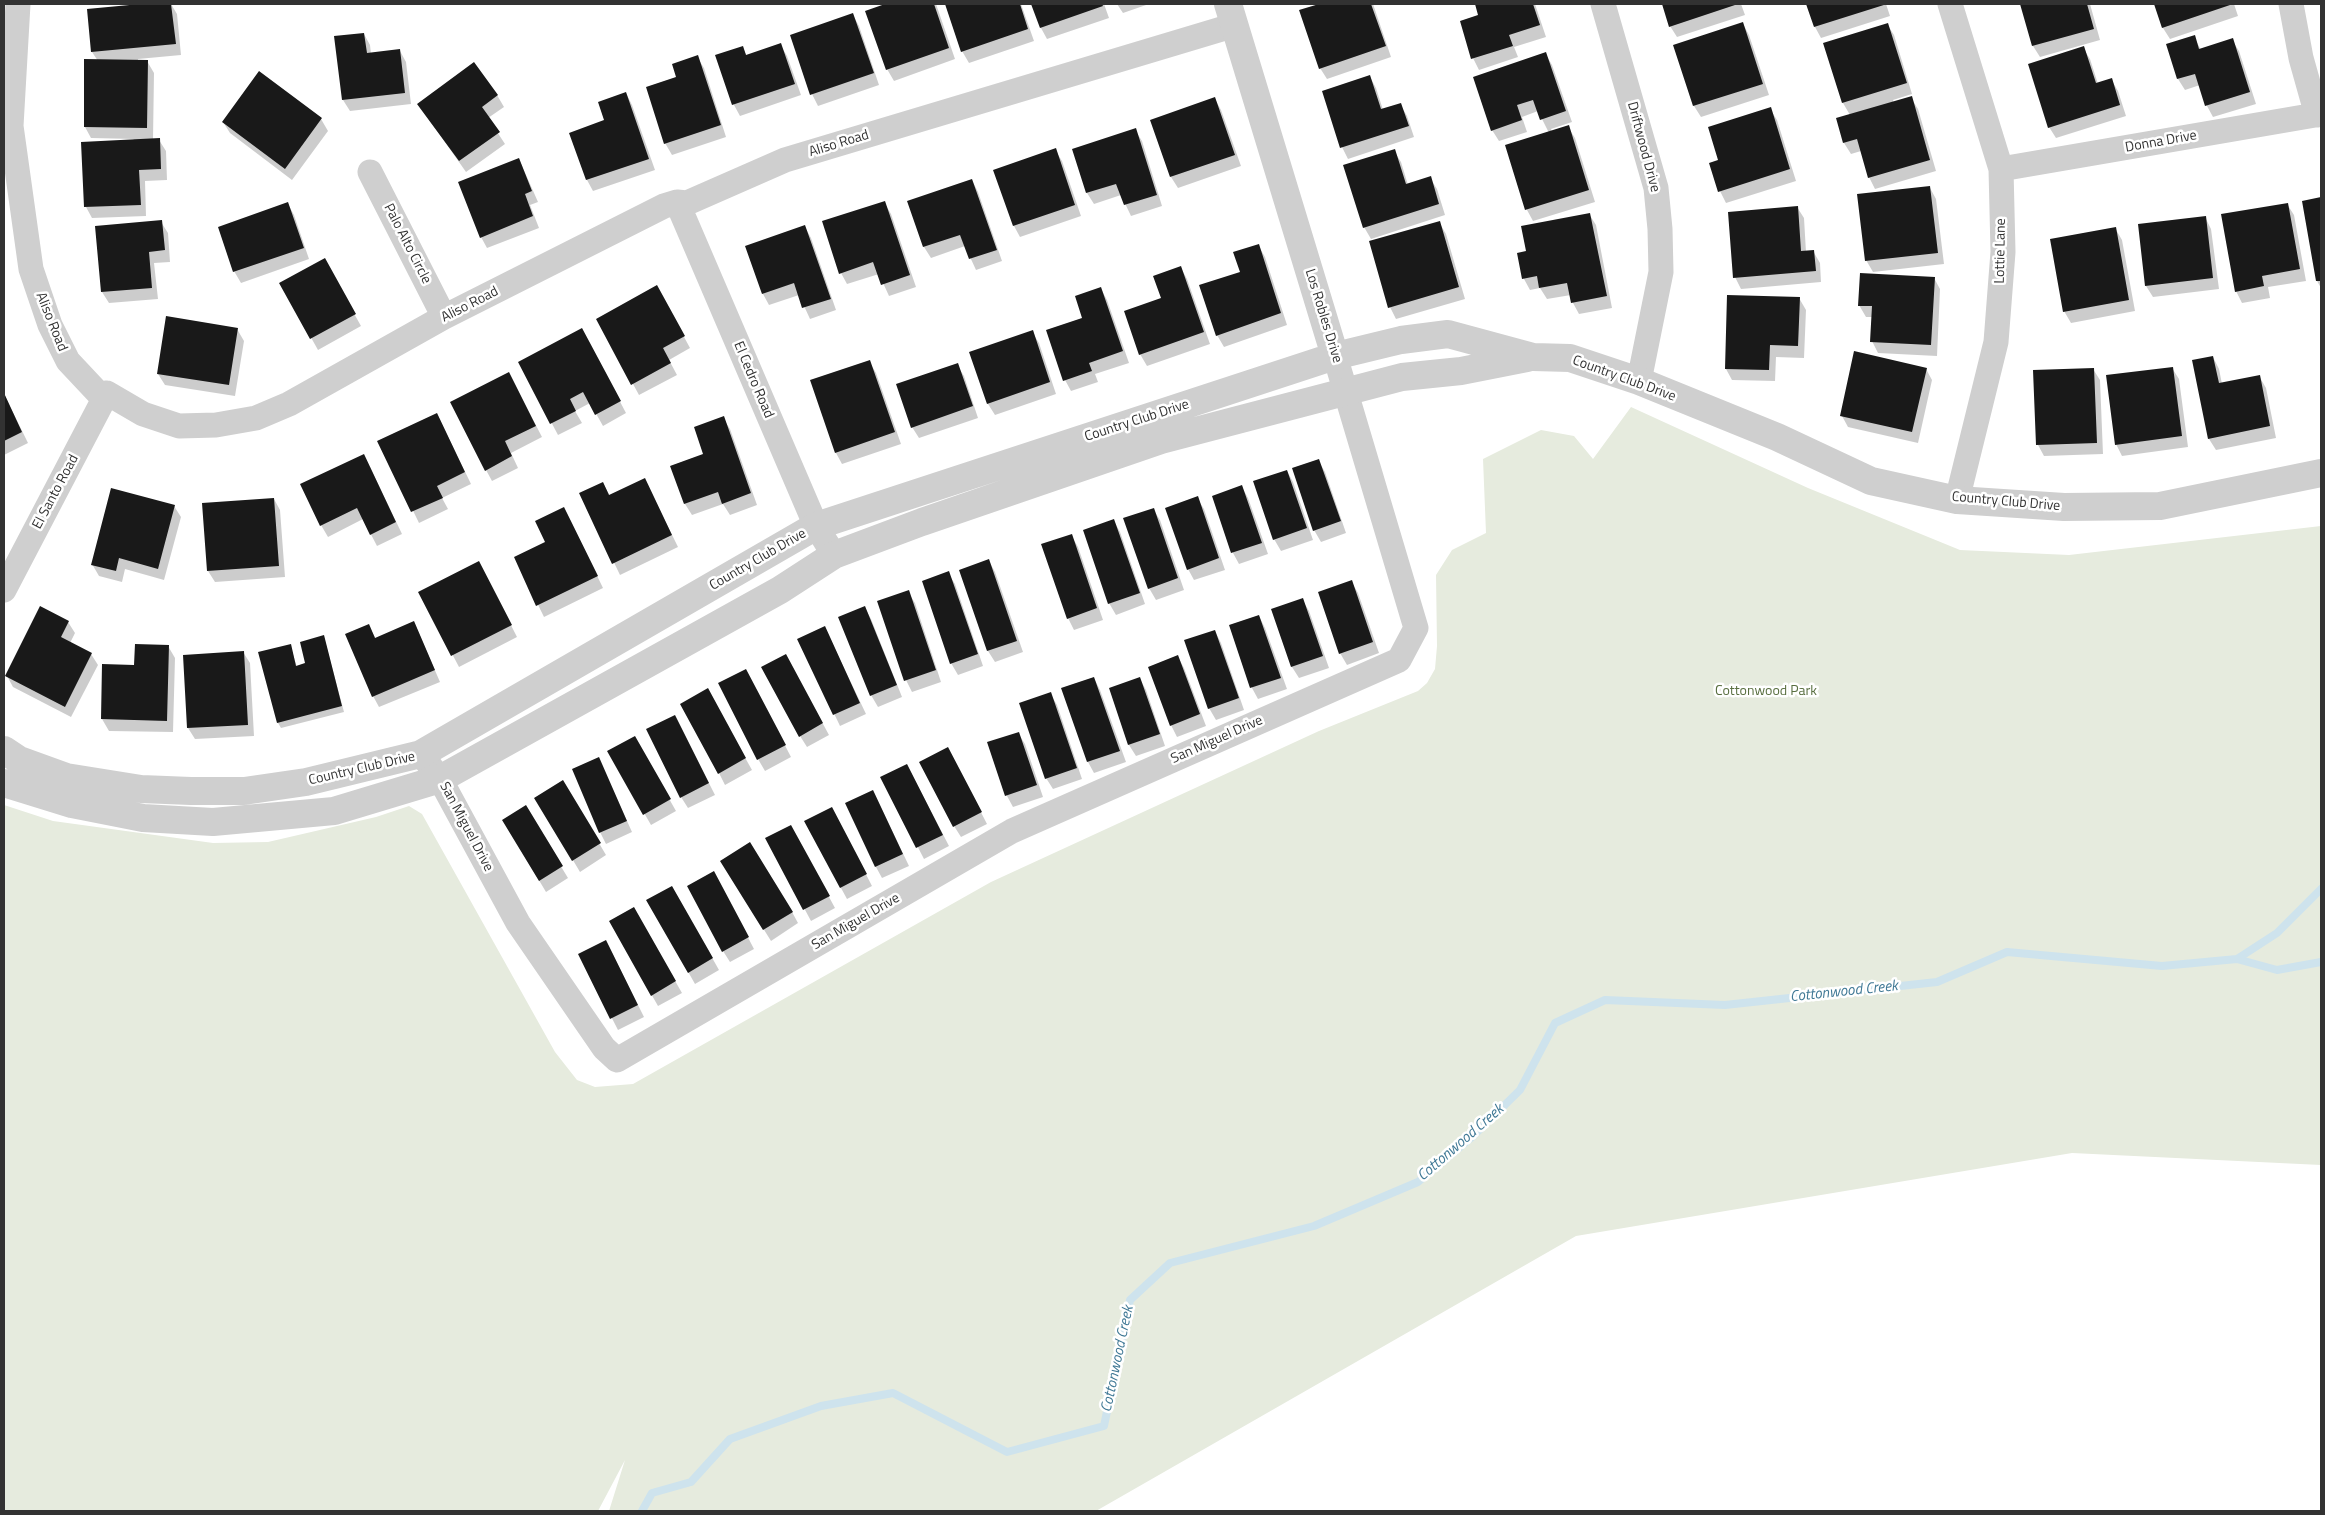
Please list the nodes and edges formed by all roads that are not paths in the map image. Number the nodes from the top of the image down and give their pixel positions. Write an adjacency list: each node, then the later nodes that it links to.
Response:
1 (18, 4): 15 (street, Aliso Road)
2 (1603, 4): 13 (street, Driftwood Drive)
3 (1950, 4): 7 (street, Lottie Lane)
4 (2291, 4): 6 (street)
5 (1231, 14): 9 (street, Aliso Road); 11 (street, Los Robles Drive)
6 (2319, 115): 7 (street, Donna Drive)
7 (2000, 169): 17 (street, Lottie Lane)
8 (370, 172): 10 (street, Palo Alto Circle)
9 (677, 202): 10 (street, Aliso Road); 18 (street, El Cedro Road)
10 (444, 317): 15 (street, Aliso Road)
11 (1335, 356): 12 (street, Country Club Drive); 14 (street, Los Robles Drive); 18 (street, Country Club Drive)
12 (1533, 356): 13 (street, Country Club Drive); 14 (street, Country Club Drive)
13 (1639, 382): 17 (street, Country Club Drive)
14 (1346, 392): 19 (street, Country Club Drive); 21 (street, Los Robles Drive)
15 (107, 393): 20 (street, El Santo Road)
16 (2321, 473): 17 (street, Country Club Drive)
17 (1957, 500)
18 (816, 526): 19 (street, El Cedro Road); 23 (street, Country Club Drive)
19 (834, 555): 24 (street, Country Club Drive)
20 (4, 590)
21 (1416, 628): 24 (street, San Miguel Drive)
22 (4, 750): 23 (street, Country Club Drive)
23 (421, 754): 24 (street, San Miguel Drive)
24 (440, 779): 25 (street, Country Club Drive)
25 (4, 784)

